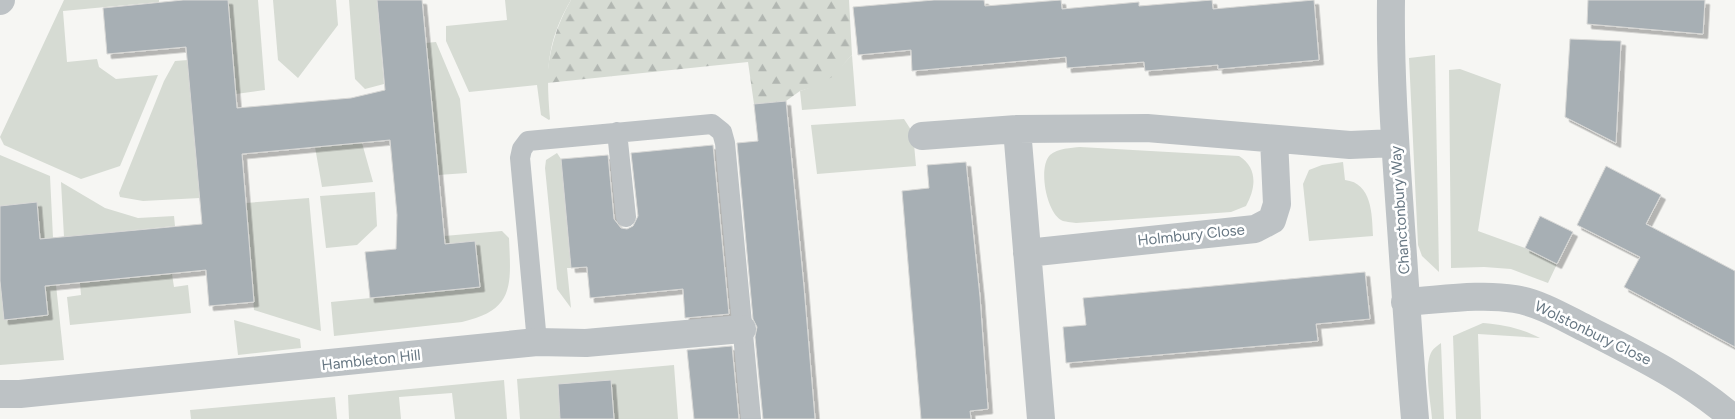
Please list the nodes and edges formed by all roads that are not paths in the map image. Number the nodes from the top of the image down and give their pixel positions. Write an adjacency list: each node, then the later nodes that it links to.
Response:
1 (1391, 0): 6 (street, Chanctonbury Way)
2 (1017, 129): 4 (street); 5 (street); 8 (street)
3 (616, 132): 7 (lane); 10 (lane); 11 (lane)
4 (922, 136)
5 (1274, 138): 6 (street); 8 (street, Holmbury Close)
6 (1395, 143): 9 (street, Chanctonbury Way)
7 (626, 217)
8 (1027, 253): 14 (street)
9 (1405, 302): 15 (street, Chanctonbury Way); 16 (street, Wolstonbury Close)
10 (742, 329): 11 (street, Hambleton Hill); 13 (lane)
11 (537, 342): 12 (street, Hambleton Hill)
12 (0, 394)
13 (751, 419)
14 (1041, 419)
15 (1416, 419)
16 (1734, 419)

